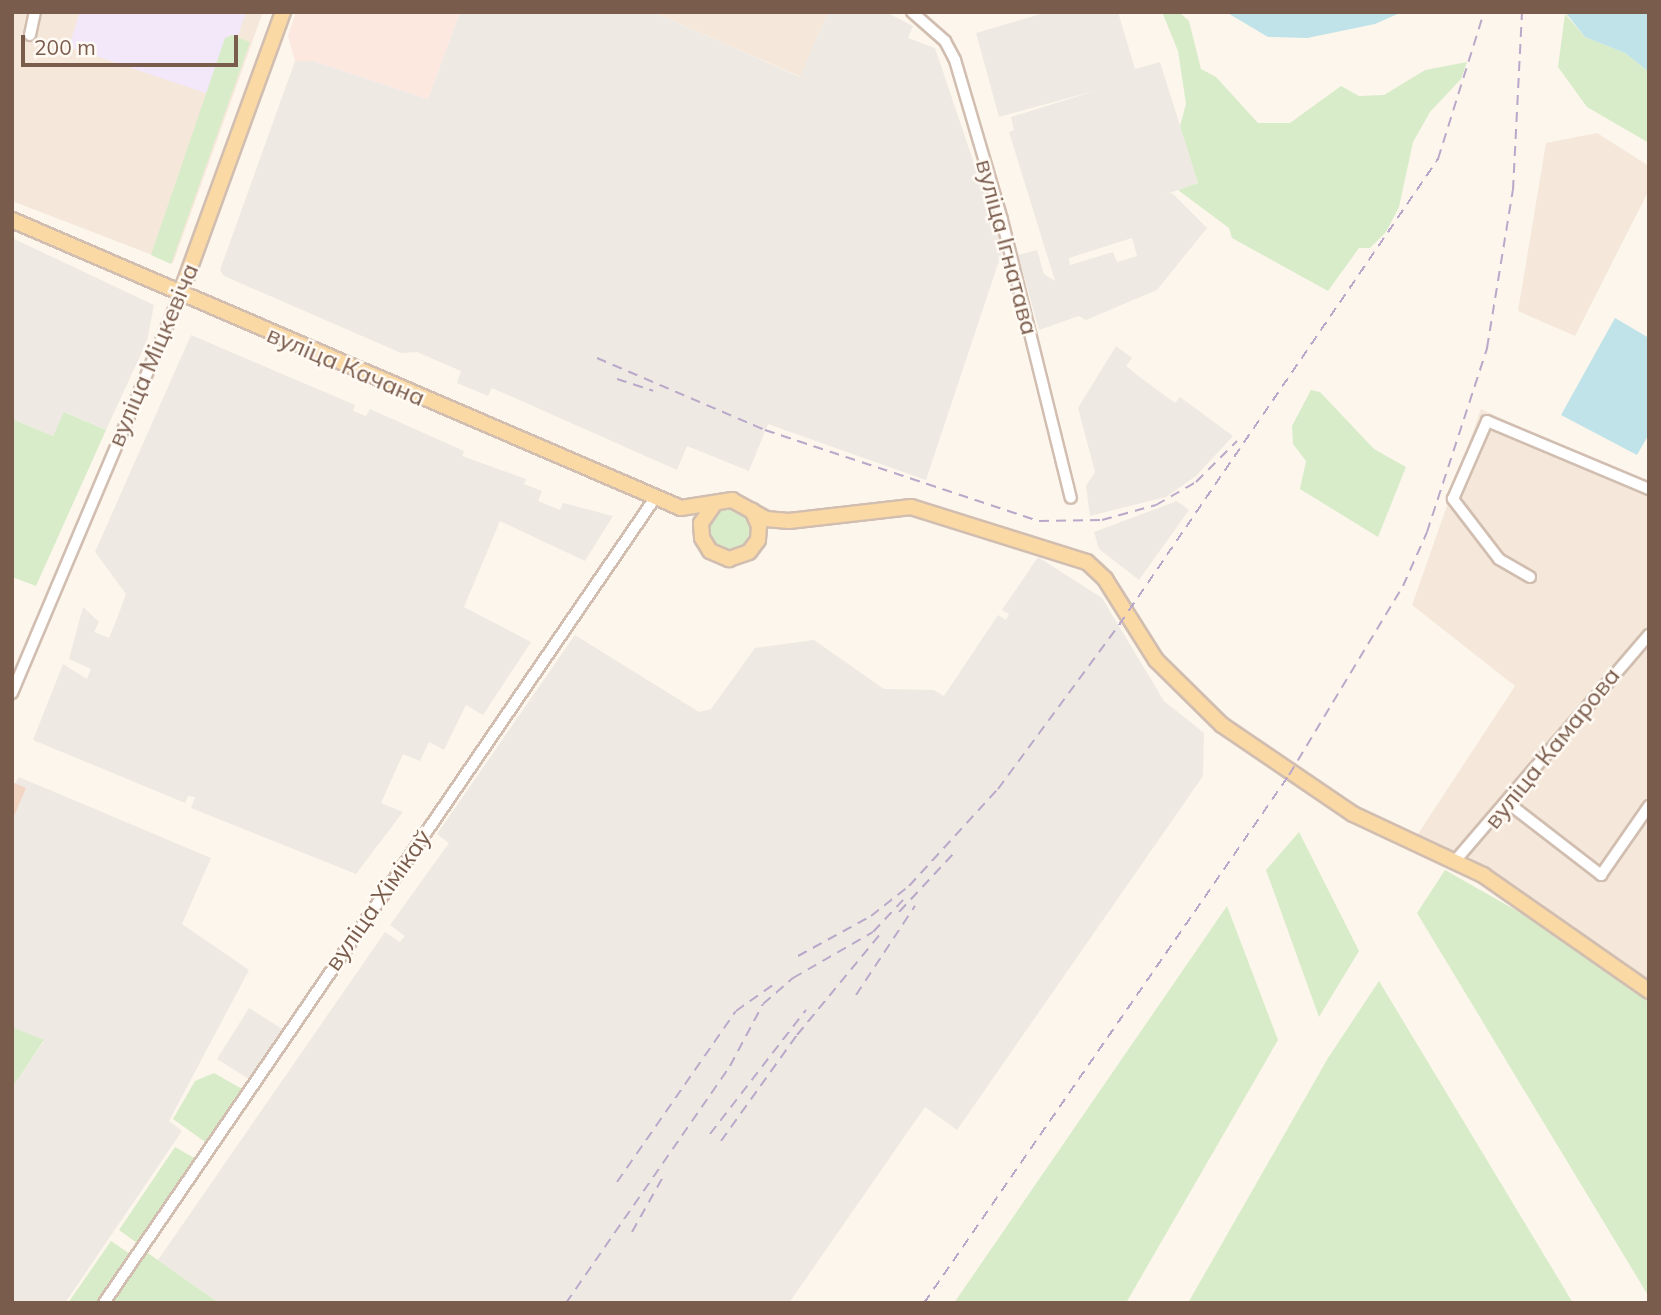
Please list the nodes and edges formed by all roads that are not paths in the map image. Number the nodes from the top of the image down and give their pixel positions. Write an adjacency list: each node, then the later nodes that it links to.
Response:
1 (35, 12): 4 (street)
2 (283, 12): 6 (main road, вуліца Міцкевіча)
3 (912, 12): 9 (street, вуліца Ігнатава)
4 (30, 35)
5 (12, 220): 6 (main road, вуліца Качана)
6 (180, 295): 8 (main road, вуліца Качана); 18 (street, вуліца Міцкевіча)
7 (1649, 489): 16 (street)
8 (655, 498): 11 (main road, вуліца Качана); 23 (street, вуліца Хімікаў)
9 (1072, 498)
10 (713, 506): 11 (main road, вуліца Качана); 12 (main road, вуліца Качана); 14 (main road)
11 (681, 508): 14 (main road, вуліца Качана)
12 (750, 508): 13 (main road, вуліца Качана); 15 (main road)
13 (789, 521): 15 (main road, вуліца Качана); 21 (main road, вуліца Качана)
14 (701, 530): 15 (main road, вуліца Качана)
15 (760, 533)
16 (1530, 578)
17 (1649, 635): 19 (street, вуліца Камарова)
18 (12, 693)
19 (1508, 803): 20 (street); 21 (street, вуліца Камарова)
20 (1649, 806)
21 (1455, 861): 22 (main road, вуліца Качана)
22 (1649, 991)
23 (104, 1303)

